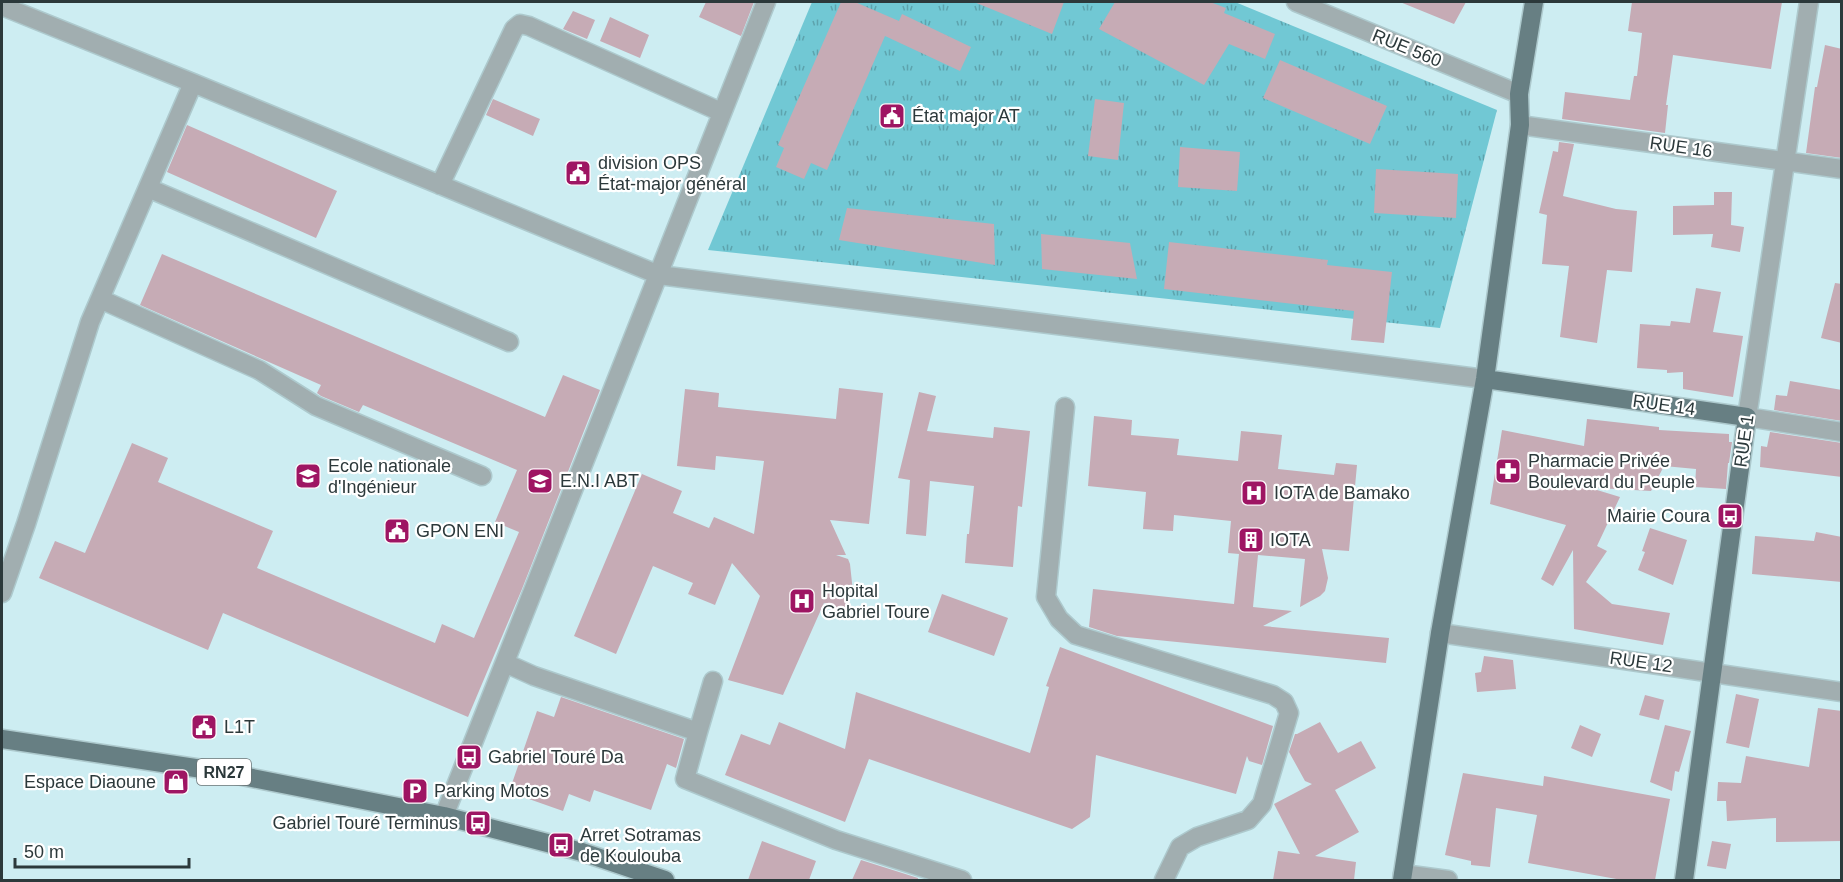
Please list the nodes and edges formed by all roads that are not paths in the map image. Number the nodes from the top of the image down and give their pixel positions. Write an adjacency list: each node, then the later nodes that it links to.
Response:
1 (766, 2): 8 (street)
2 (1296, 2): 7 (street, RUE 560)
3 (1534, 2): 7 (main road)
4 (1809, 2): 10 (street, RUE 1)
5 (2, 6): 6 (street)
6 (193, 82): 12 (street); 13 (street)
7 (1519, 94): 9 (main road)
8 (721, 112): 12 (street); 14 (street)
9 (1520, 125): 10 (street, RUE 16); 17 (main road)
10 (1785, 161): 11 (street, RUE 16); 19 (street, RUE 1)
11 (1842, 170)
12 (440, 184): 14 (street)
13 (148, 188): 15 (street); 16 (street)
14 (659, 275): 17 (street); 24 (street)
15 (100, 299): 21 (street); 22 (street)
16 (509, 342)
17 (1485, 379): 19 (main road, RUE 14); 23 (main road)
18 (1065, 407): 34 (street)
19 (1747, 417): 20 (street, RUE 14); 25 (main road, RUE 1)
20 (1842, 432)
21 (482, 476)
22 (2, 593)
23 (1440, 633): 25 (street, RUE 12); 31 (main road)
24 (505, 663): 28 (street); 30 (street)
25 (1712, 673): 27 (street, RUE 12); 36 (main road, RUE 1)
26 (713, 681): 28 (street)
27 (1842, 692)
28 (698, 732): 33 (street)
29 (2, 739): 30 (main road, RN27)
30 (444, 816): 32 (main road, RN27)
31 (1403, 877): 35 (street)
32 (665, 880)
33 (962, 880)
34 (1164, 880)
35 (1448, 880)
36 (1683, 880)

